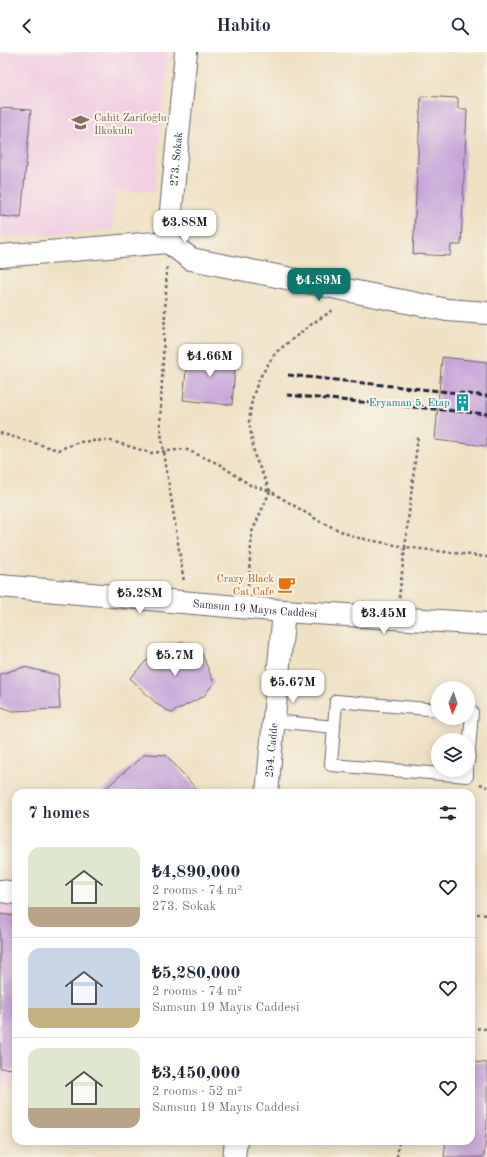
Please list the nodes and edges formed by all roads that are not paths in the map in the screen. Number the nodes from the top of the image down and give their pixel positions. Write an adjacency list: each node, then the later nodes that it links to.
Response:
1 (186, 52): 2 (street, 273. Sokak)
2 (168, 242): 3 (street); 4 (street)
3 (0, 256)
4 (487, 313)
5 (0, 586): 6 (street, Samsun 19 Mayıs Caddesi)
6 (284, 611): 7 (street, Samsun 19 Mayıs Caddesi); 9 (street, 254. Cadde)
7 (487, 624)
8 (431, 709): 10 (lane)
9 (274, 721): 10 (lane); 12 (street, 254. Cadde)
10 (334, 726): 11 (lane)
11 (431, 773)
12 (268, 789)
13 (0, 891): 14 (street)
14 (12, 892)
15 (236, 1145): 16 (street)
16 (234, 1157)

